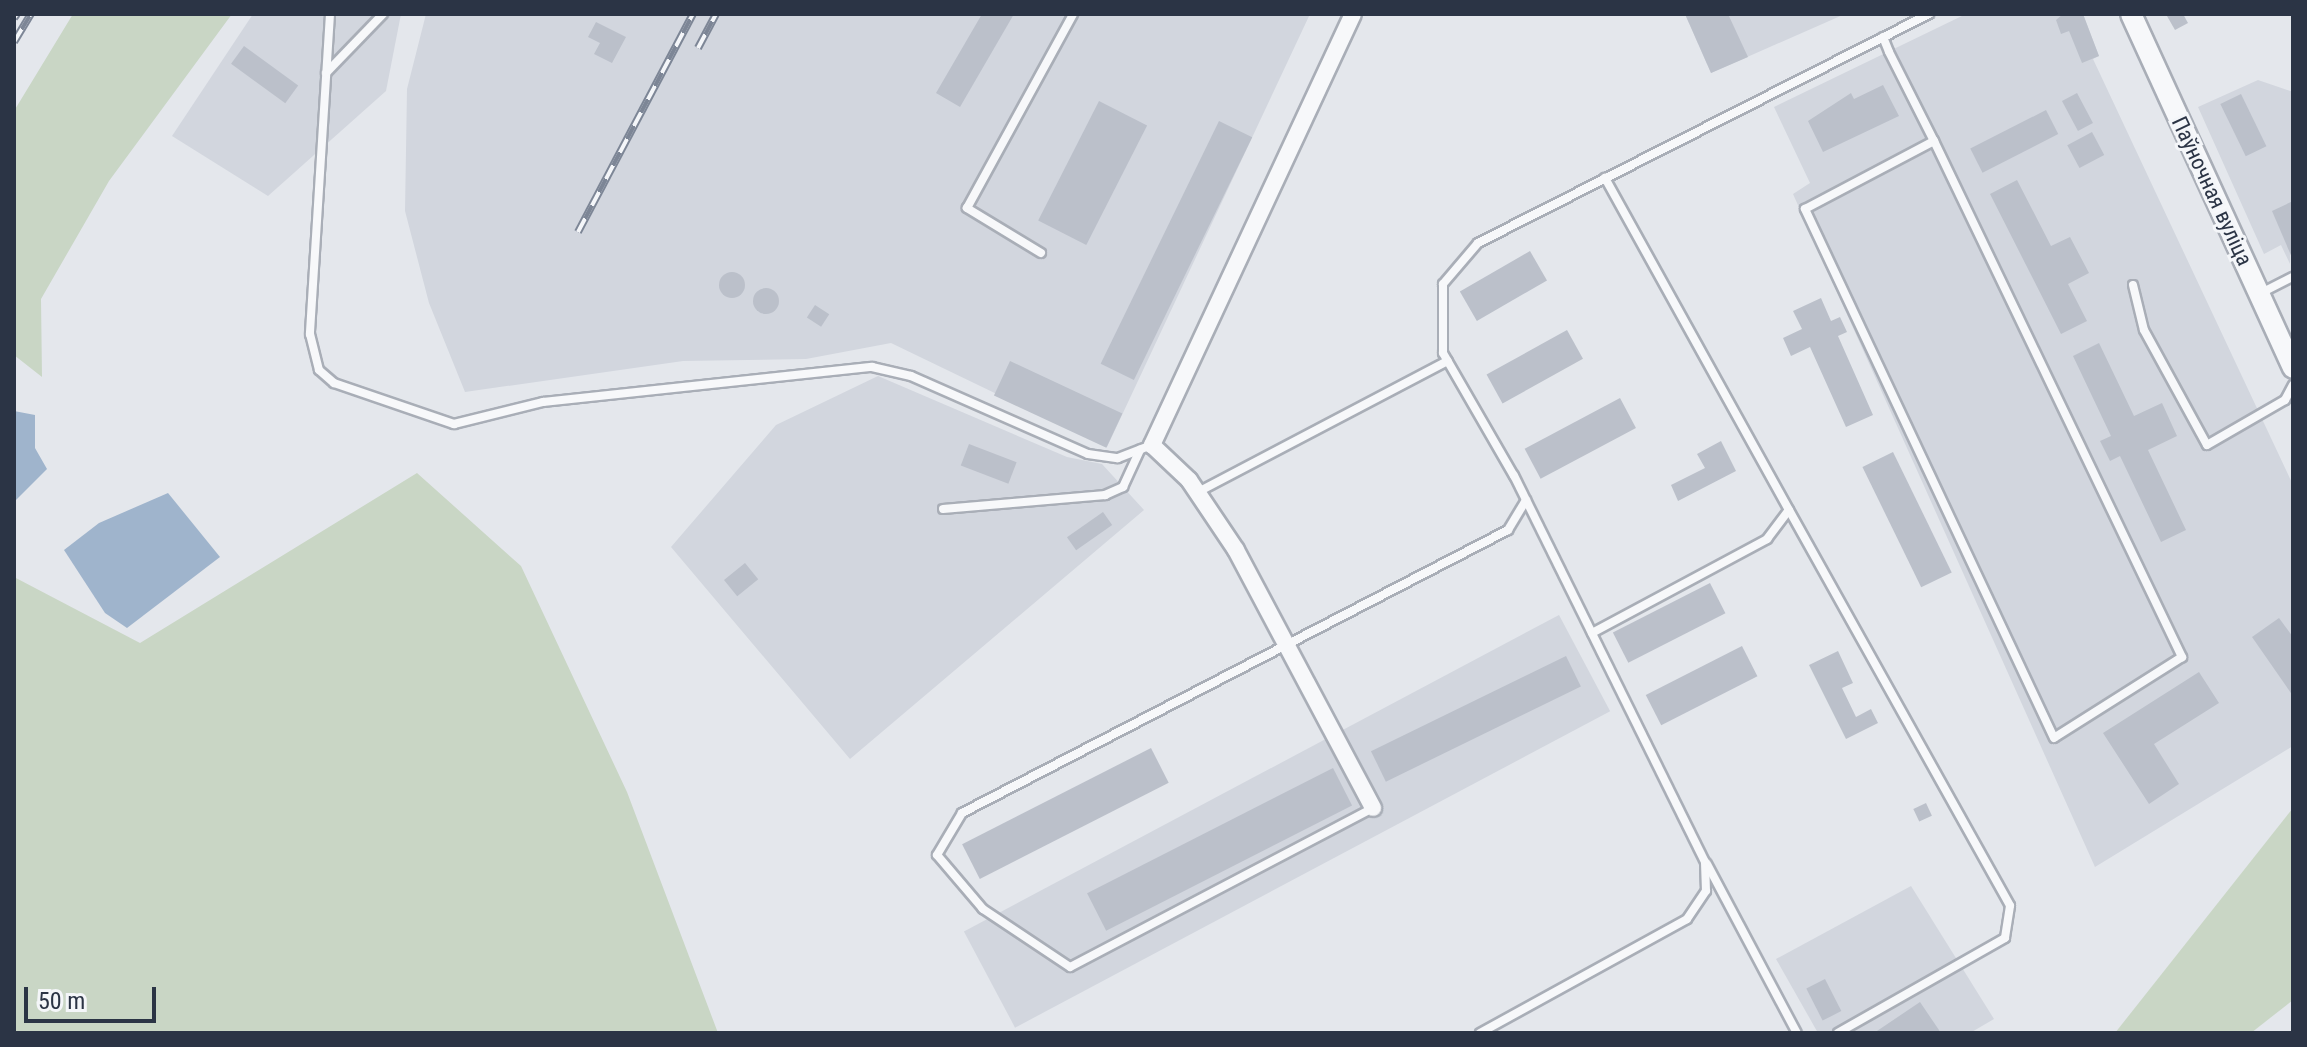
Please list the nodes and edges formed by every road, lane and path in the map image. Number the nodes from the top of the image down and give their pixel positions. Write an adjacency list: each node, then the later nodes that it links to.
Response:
1 (330, 14): 8 (lane)
2 (383, 14): 8 (lane)
3 (1073, 14): 11 (lane)
4 (1353, 14): 18 (street)
5 (1929, 14): 7 (lane)
6 (2131, 14): 14 (street, Паўночная вуліца)
7 (1883, 37): 9 (lane); 10 (lane)
8 (326, 73): 18 (lane)
9 (1934, 141): 9 (lane)
10 (1605, 178): 15 (lane); 22 (lane)
11 (1041, 253)
12 (2293, 277): 14 (lane)
13 (2133, 285): 17 (lane)
14 (2259, 294): 16 (street, Паўночная вуліца)
15 (1448, 361): 19 (lane); 20 (lane)
16 (2293, 368)
17 (2293, 385)
18 (1146, 448): 19 (street); 21 (lane)
19 (1197, 492): 24 (street)
20 (1526, 500): 23 (lane); 24 (lane)
21 (943, 509)
22 (1789, 510): 23 (lane); 29 (lane)
23 (1592, 633): 26 (lane)
24 (1288, 649): 25 (street); 25 (lane)
25 (1373, 808)
26 (1705, 862): 27 (lane); 28 (lane)
27 (1480, 1033)
28 (1797, 1033)
29 (1838, 1033)

